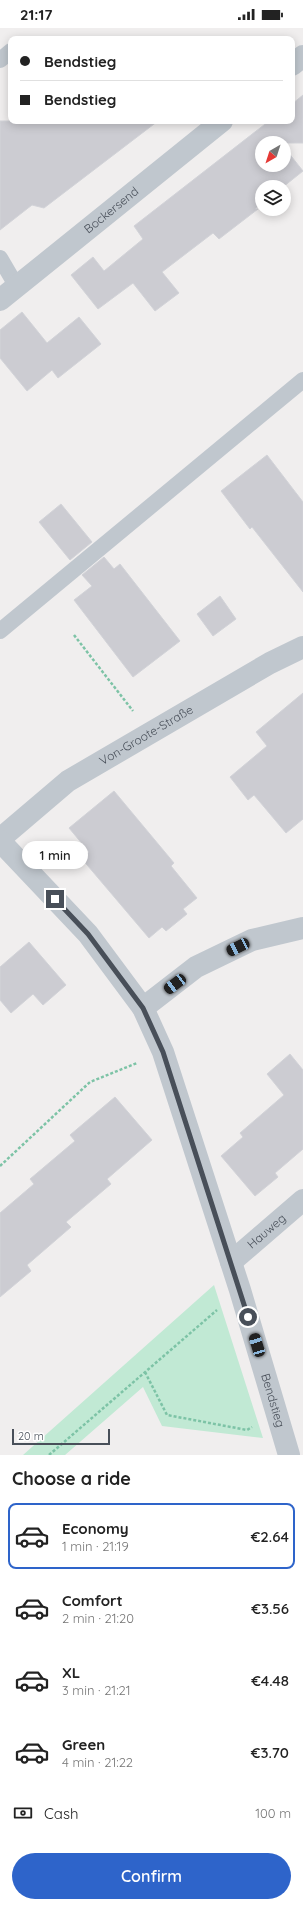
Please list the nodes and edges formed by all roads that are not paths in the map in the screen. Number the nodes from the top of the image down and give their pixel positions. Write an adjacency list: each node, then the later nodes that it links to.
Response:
1 (8, 53): 3 (lane)
2 (303, 56): 4 (street)
3 (0, 60)
4 (295, 63)
5 (218, 124): 7 (street, Bockersend)
6 (0, 258): 7 (lane)
7 (8, 294)
8 (303, 380): 9 (lane)
9 (0, 631)
10 (303, 647): 11 (street, Von-Groote-Straße)
11 (0, 840): 13 (street, Bendstieg)
12 (303, 928): 13 (street)
13 (143, 1008): 15 (street, Bendstieg)
14 (303, 1200): 15 (street, Hauweg)
15 (231, 1262): 16 (street, Bendstieg)
16 (289, 1455)

